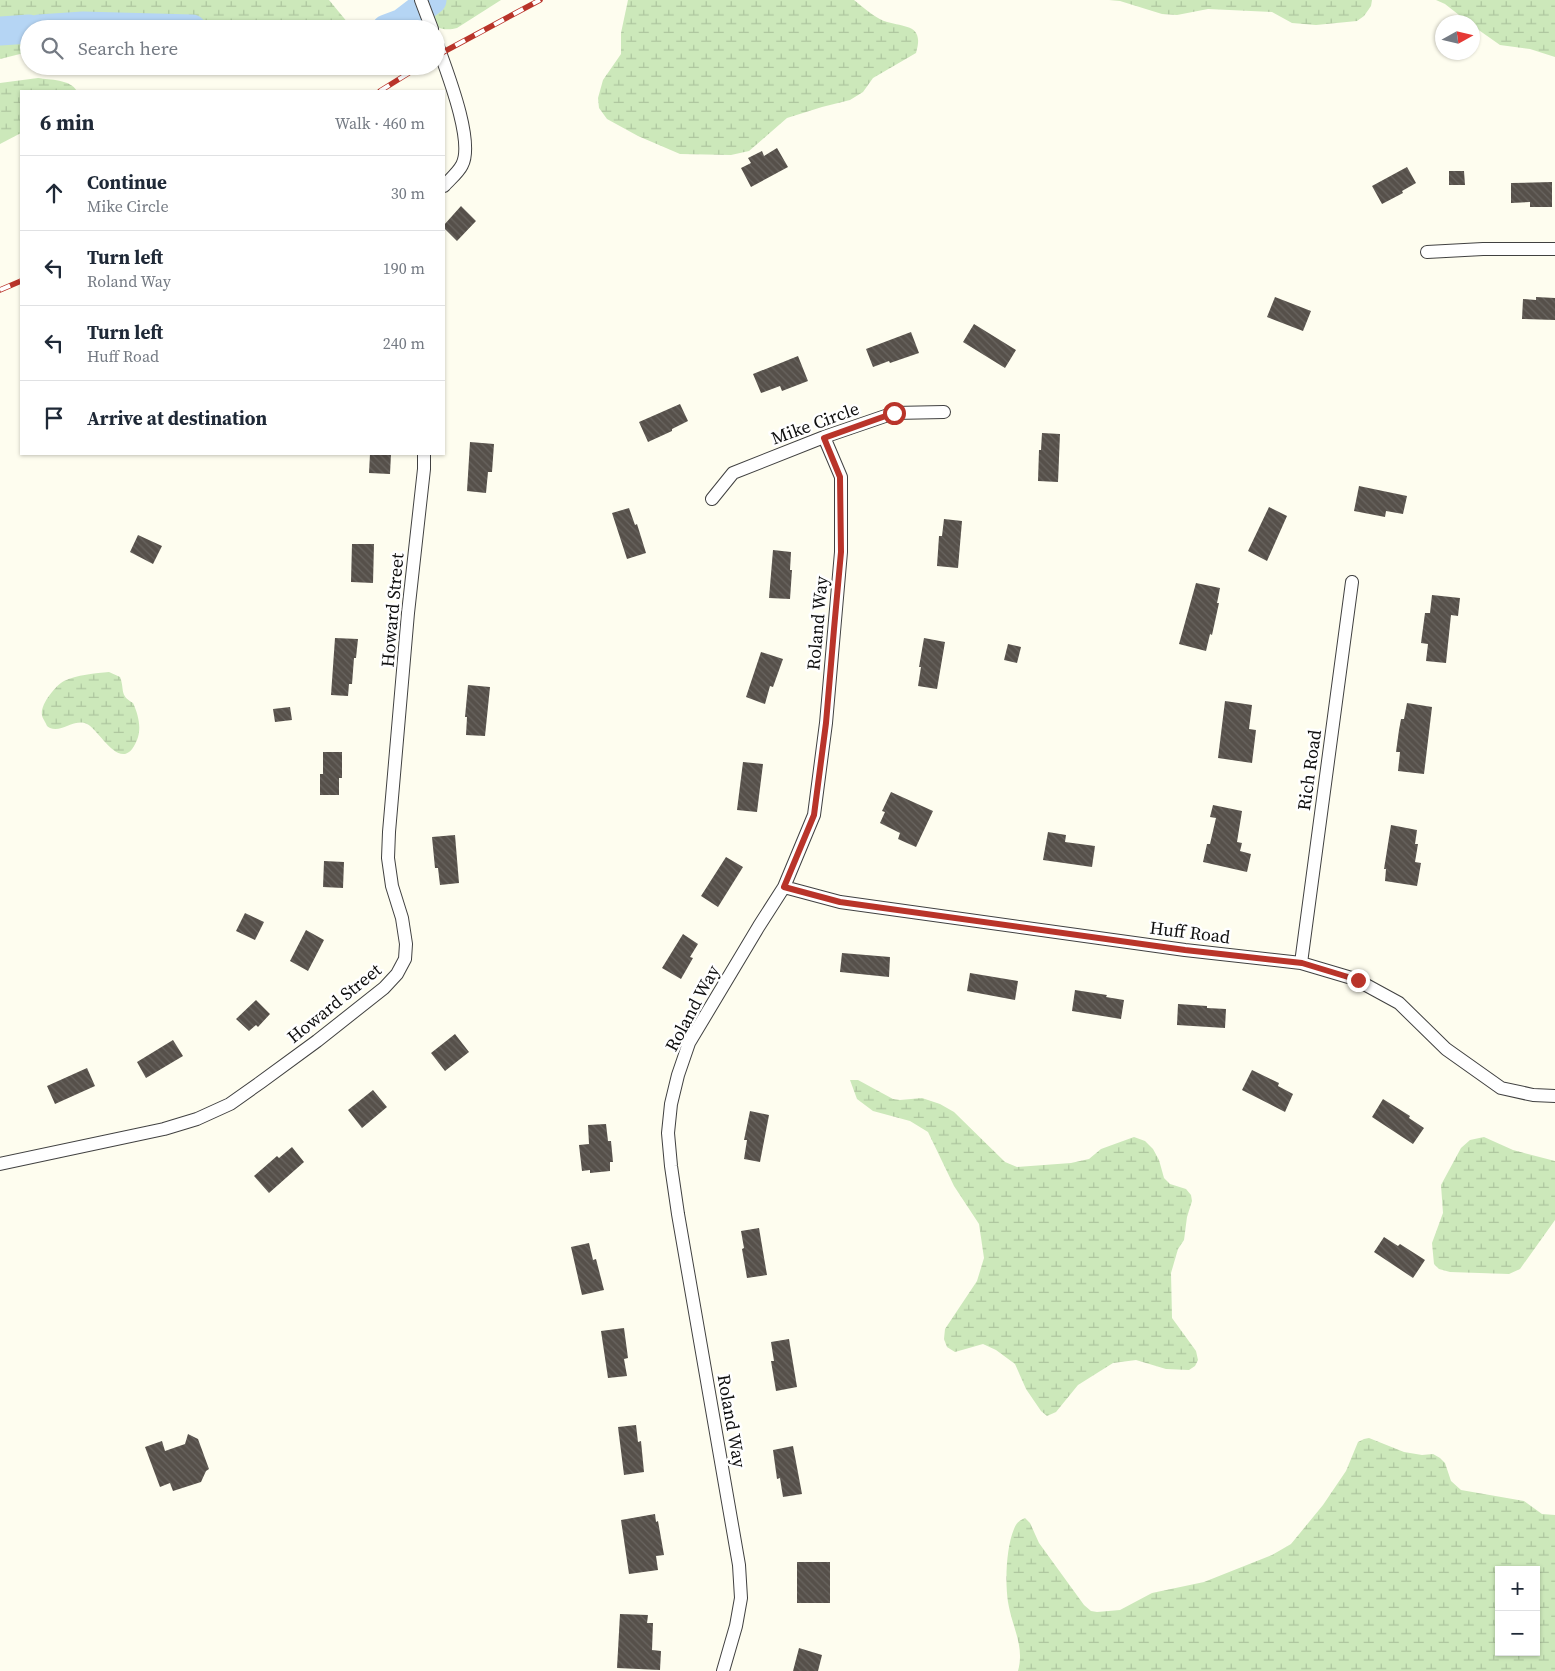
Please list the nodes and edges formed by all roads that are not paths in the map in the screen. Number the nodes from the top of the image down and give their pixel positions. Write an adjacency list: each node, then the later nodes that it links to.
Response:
1 (421, 0): 2 (street)
2 (429, 20)
3 (445, 66): 4 (street)
4 (445, 185)
5 (1555, 249): 6 (street)
6 (1427, 252)
7 (944, 412): 8 (street, Mike Circle)
8 (824, 438): 10 (street, Mike Circle); 12 (street, Roland Way)
9 (424, 455): 15 (street, Howard Street)
10 (712, 499)
11 (1352, 582): 13 (street, Rich Road)
12 (784, 887): 13 (street, Huff Road); 16 (street, Roland Way)
13 (1302, 963): 14 (street, Huff Road)
14 (1555, 1096)
15 (0, 1164)
16 (723, 1671)

